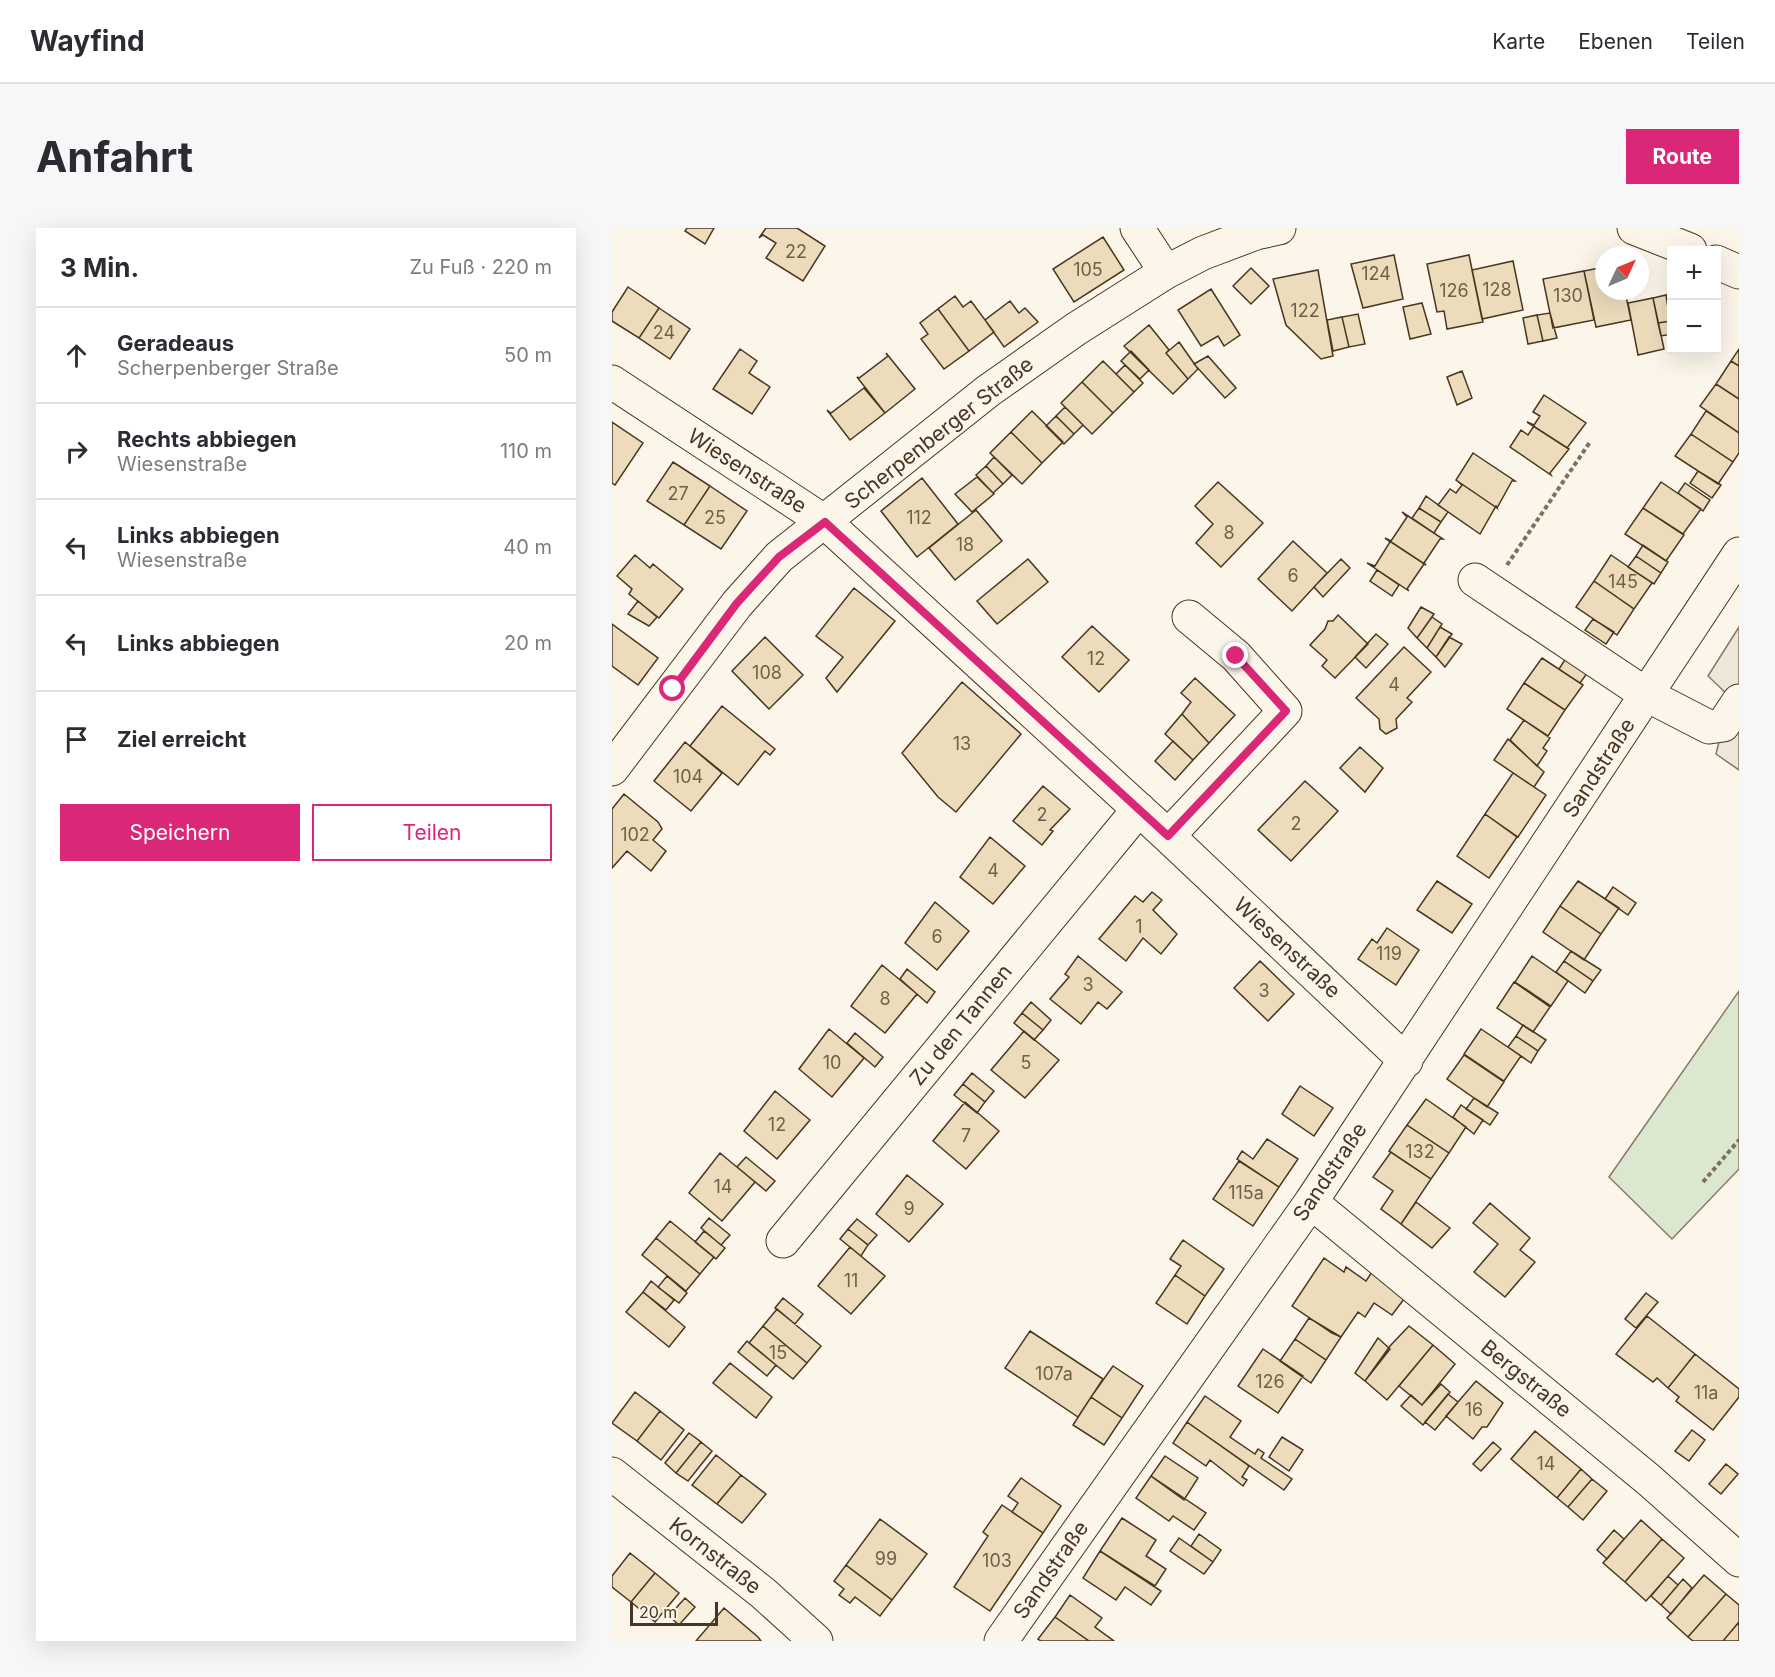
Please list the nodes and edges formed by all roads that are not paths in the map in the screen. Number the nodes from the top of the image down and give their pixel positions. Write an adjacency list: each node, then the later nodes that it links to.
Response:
1 (1279, 228): 6 (street, Scherpenberger Straße)
2 (1634, 228): 4 (street)
3 (1139, 229): 6 (street)
4 (1680, 246)
5 (1721, 263): 7 (street)
6 (1166, 272): 9 (street, Scherpenberger Straße)
7 (1739, 272)
8 (612, 382): 9 (street, Wiesenstraße)
9 (825, 522): 15 (street, Scherpenberger Straße); 16 (street, Wiesenstraße)
10 (1739, 554): 13 (street, Sandstraße)
11 (1482, 585): 13 (street, Sandstraße)
12 (1189, 617): 17 (street)
13 (1647, 695): 14 (street); 18 (street, Sandstraße)
14 (1739, 701)
15 (612, 769)
16 (1139, 809): 17 (street, Wiesenstraße); 20 (street, Zu den Tannen)
17 (1168, 836): 18 (street, Wiesenstraße)
18 (1406, 1061): 19 (street, Sandstraße)
19 (1311, 1202): 22 (street, Bergstraße); 24 (street, Sandstraße)
20 (783, 1241)
21 (612, 1474): 23 (street, Kornstraße)
22 (1739, 1560)
23 (816, 1641)
24 (1000, 1641)

